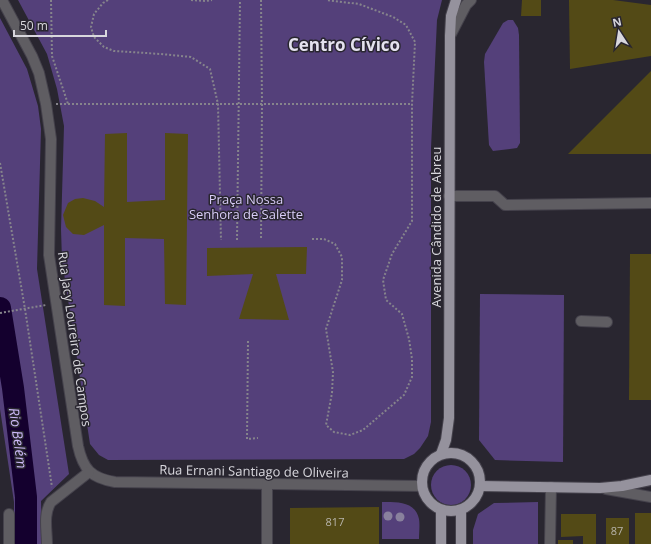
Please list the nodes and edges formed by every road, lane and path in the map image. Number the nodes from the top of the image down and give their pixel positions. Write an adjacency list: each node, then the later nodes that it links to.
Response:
1 (2, 0): 12 (street, Rua Jacy Loureiro de Campos)
2 (51, 0): 13 (path)
3 (108, 0): 14 (path)
4 (192, 0): 5 (path)
5 (212, 0)
6 (240, 0): 15 (path)
7 (260, 0): 16 (path)
8 (326, 0): 17 (path)
9 (456, 0): 11 (main road, Avenida Cândido de Abreu)
10 (471, 0): 11 (street)
11 (450, 36): 19 (main road, Avenida Cândido de Abreu)
12 (46, 104): 13 (path); 25 (street, Rua Jacy Loureiro de Campos)
13 (68, 104): 14 (path)
14 (218, 104): 15 (path); 22 (path)
15 (239, 104): 16 (path); 23 (path)
16 (262, 104): 17 (path); 24 (path)
17 (412, 104): 21 (path)
18 (0, 163): 26 (path)
19 (449, 196): 20 (street); 32 (main road, Avenida Cândido de Abreu)
20 (651, 203)
21 (312, 239)
22 (221, 240)
23 (237, 240)
24 (261, 240)
25 (56, 304): 26 (path); 33 (street, Rua Jacy Loureiro de Campos)
26 (25, 309): 27 (path); 41 (path)
27 (0, 313)
28 (581, 321): 29 (street)
29 (607, 322)
30 (248, 341): 31 (path)
31 (258, 438)
32 (441, 454): 36 (main road); 37 (main road)
33 (89, 472): 35 (street, Rua Ernani Santiago de Oliveira); 41 (street)
34 (651, 480): 39 (main road)
35 (267, 484): 36 (street, Rua Ernani Santiago de Oliveira); 47 (street)
36 (421, 486): 43 (main road)
37 (480, 486): 38 (main road); 42 (main road)
38 (551, 487): 39 (main road); 50 (street)
39 (600, 488): 40 (street)
40 (651, 497)
41 (51, 502): 46 (street)
42 (461, 510): 43 (main road); 49 (main road)
43 (441, 511): 48 (main road)
44 (8, 514): 45 (street)
45 (9, 544)
46 (47, 544)
47 (267, 544)
48 (441, 544)
49 (461, 544)
50 (550, 544)

